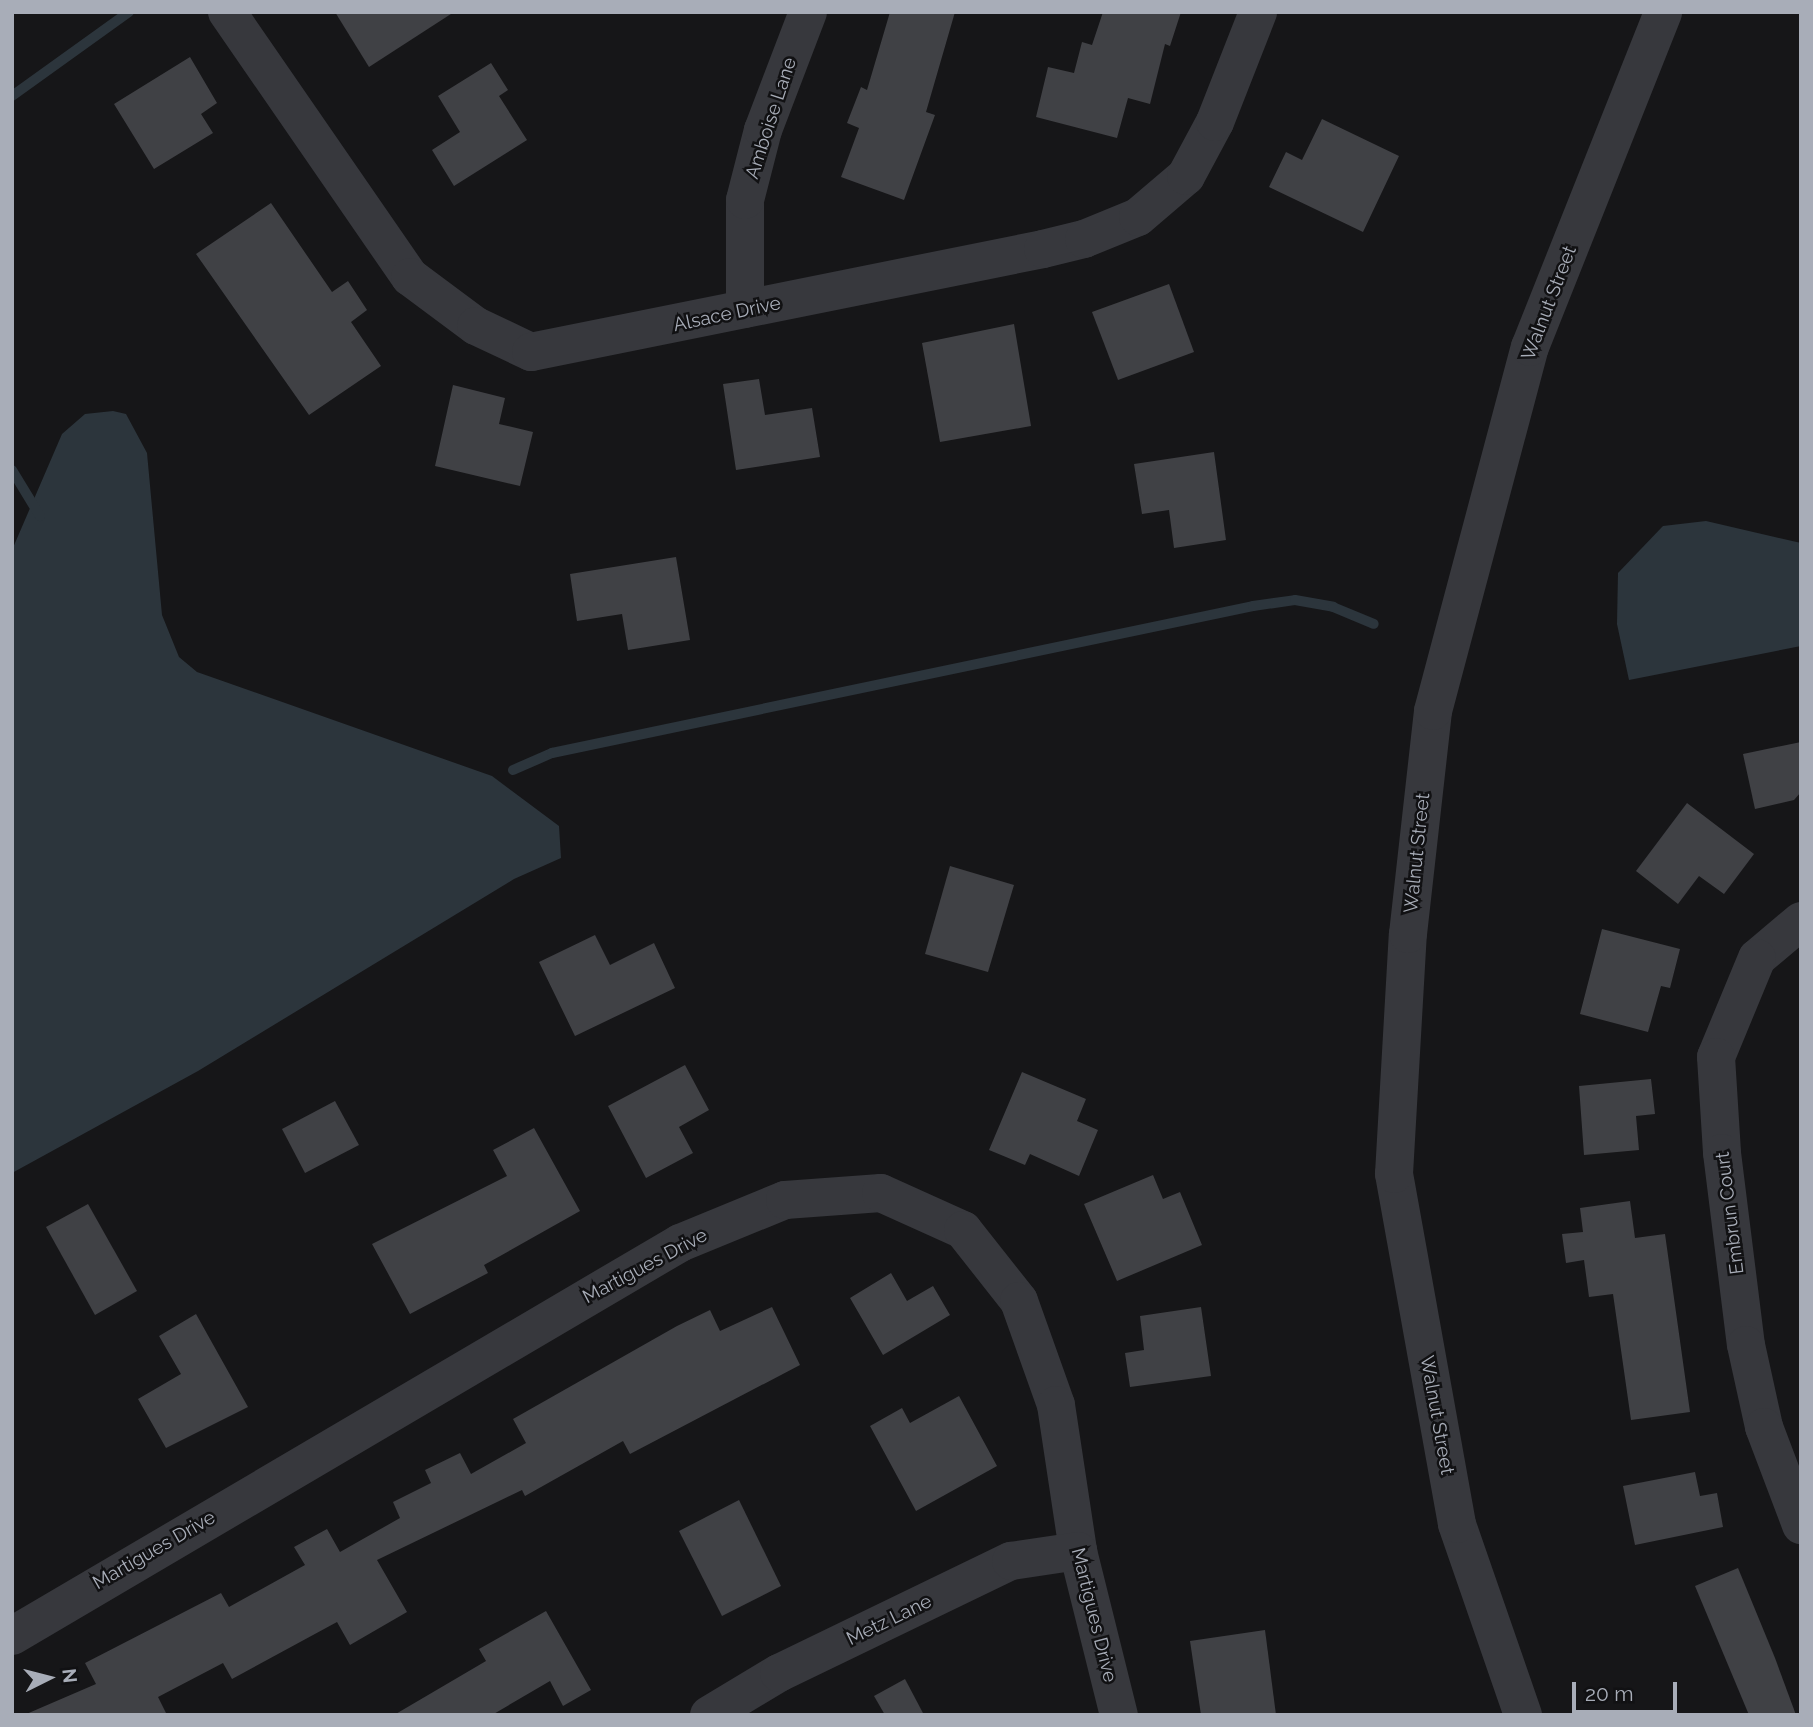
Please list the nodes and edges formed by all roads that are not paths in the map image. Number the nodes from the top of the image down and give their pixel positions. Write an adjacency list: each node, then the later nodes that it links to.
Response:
1 (228, 12): 5 (street, Alsace Drive)
2 (808, 12): 5 (street, Amboise Lane)
3 (1258, 12): 5 (street, Alsace Drive)
4 (1663, 12): 12 (street, Walnut Street)
5 (745, 309)
6 (1801, 921): 7 (street, Embrun Court)
7 (1801, 1525)
8 (1078, 1551): 9 (street, Martigues Drive); 10 (street, Metz Lane); 11 (street, Martigues Drive)
9 (12, 1636)
10 (709, 1715)
11 (1119, 1715)
12 (1523, 1715)

